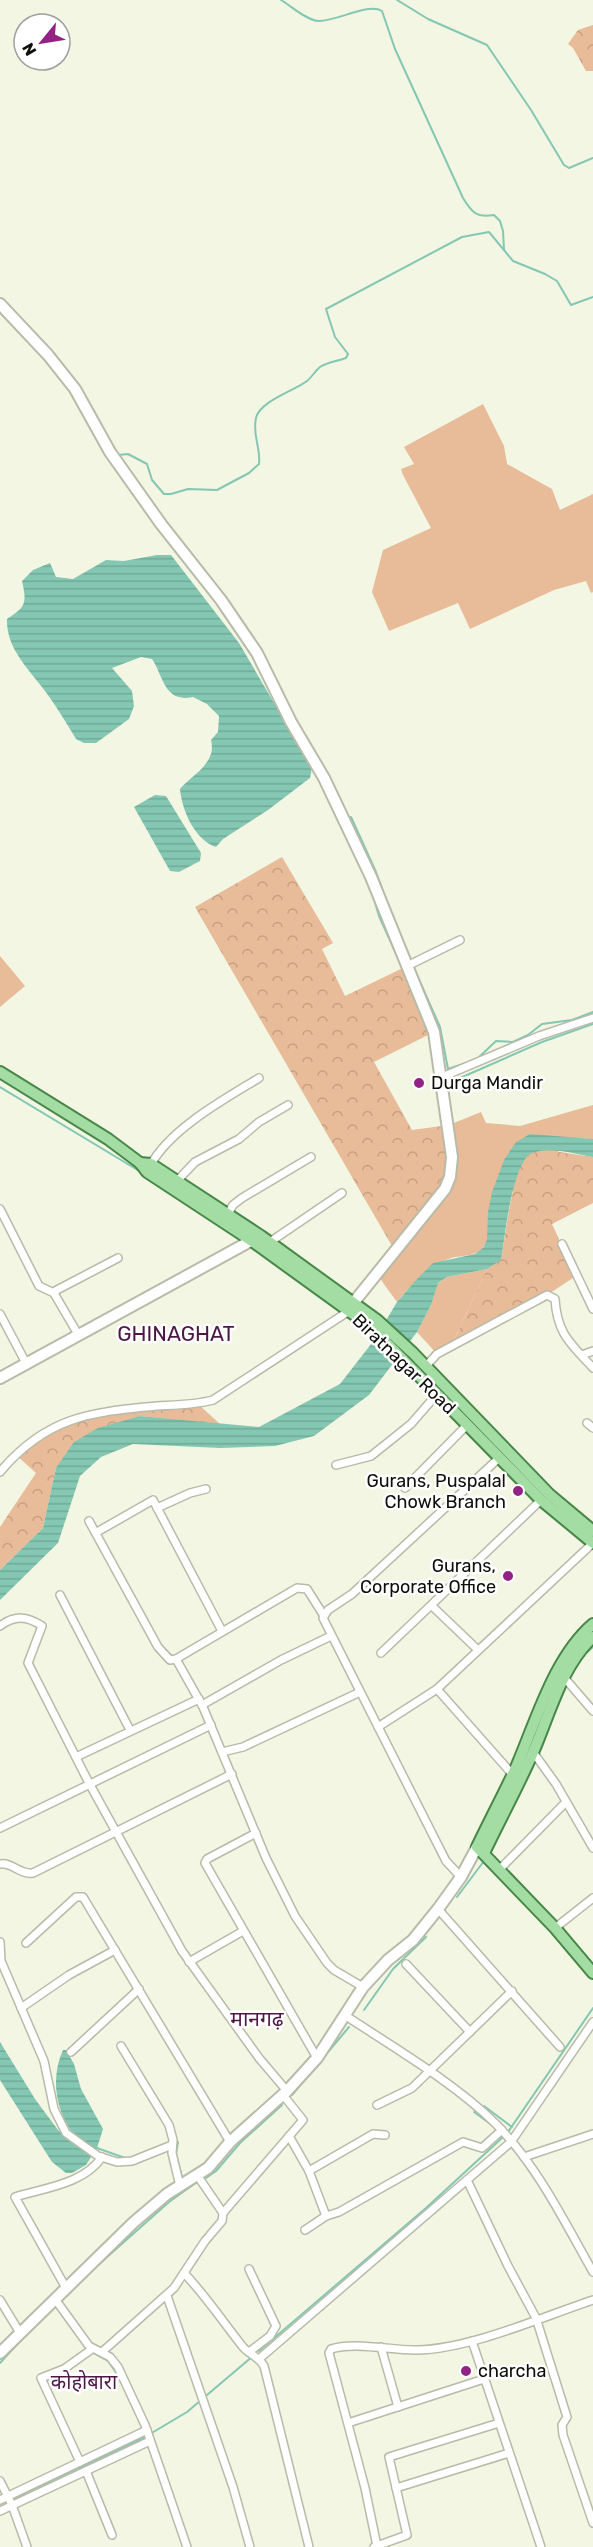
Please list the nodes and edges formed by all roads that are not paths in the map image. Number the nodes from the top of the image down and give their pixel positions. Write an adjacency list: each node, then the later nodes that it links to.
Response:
1 (0, 304): 3 (street)
2 (460, 940): 3 (street)
3 (407, 966): 6 (street)
4 (593, 1018): 6 (street)
5 (0, 1072): 10 (main road, Biratnagar Road)
6 (442, 1077): 19 (street)
7 (259, 1078): 10 (street)
8 (288, 1105): 11 (street)
9 (311, 1158): 14 (street)
10 (149, 1168): 11 (main road, Biratnagar Road); 15 (main road, Biratnagar Road)
11 (176, 1182): 14 (main road, Biratnagar Road)
12 (342, 1193): 15 (street)
13 (0, 1209): 18 (street)
14 (228, 1214): 15 (main road, Biratnagar Road)
15 (261, 1240): 19 (main road, Biratnagar Road); 19 (main road, Biratnagar Road); 22 (street)
16 (562, 1244): 20 (street)
17 (118, 1258): 18 (street)
18 (54, 1293): 22 (street)
19 (351, 1306): 25 (main road, Biratnagar Road); 34 (street)
20 (593, 1309)
21 (0, 1314): 26 (street)
22 (78, 1336): 26 (street)
23 (593, 1351): 24 (street)
24 (582, 1355): 27 (street); 28 (street)
25 (410, 1357): 27 (main road, Biratnagar Road); 30 (main road, Biratnagar Road)
26 (27, 1365): 29 (street)
27 (426, 1366): 41 (main road, Biratnagar Road)
28 (593, 1368)
29 (0, 1378)
30 (437, 1394): 31 (main road, Biratnagar Road); 33 (street)
31 (467, 1425): 32 (main road, Biratnagar Road); 35 (street)
32 (499, 1458): 37 (main road, Biratnagar Road); 45 (street)
33 (336, 1465)
34 (0, 1472)
35 (405, 1488)
36 (206, 1489): 38 (street)
37 (541, 1500): 42 (main road, Biratnagar Road); 44 (street)
38 (157, 1508): 40 (street); 48 (street)
39 (89, 1521): 40 (street)
40 (97, 1532): 53 (street)
41 (593, 1532)
42 (593, 1543): 51 (street)
43 (60, 1595): 61 (street)
44 (432, 1606): 51 (street); 52 (street)
45 (324, 1616): 48 (street); 49 (street)
46 (593, 1623): 54 (main road)
47 (0, 1626): 64 (street)
48 (222, 1631): 53 (street)
49 (331, 1636): 56 (street); 57 (street)
50 (593, 1637): 54 (main road)
51 (478, 1650): 55 (street)
52 (381, 1653)
53 (177, 1659): 57 (street)
54 (561, 1674): 58 (street); 63 (main road); 66 (main road)
55 (437, 1689): 60 (street); 66 (street)
56 (360, 1692): 60 (street); 62 (street)
57 (200, 1702): 59 (street); 61 (street)
58 (593, 1711)
59 (211, 1725): 62 (street); 67 (street)
60 (378, 1727): 76 (street)
61 (130, 1730): 64 (street)
62 (222, 1752): 65 (street)
63 (533, 1752): 68 (street); 73 (main road)
64 (76, 1757): 67 (street)
65 (232, 1774): 70 (street); 71 (street)
66 (513, 1775): 73 (main road)
67 (89, 1783): 69 (street); 70 (street)
68 (567, 1802): 72 (street); 75 (street)
69 (0, 1828)
70 (116, 1831): 74 (street); 84 (street)
71 (256, 1833): 80 (street); 88 (street)
72 (593, 1848)
73 (480, 1850): 75 (main road); 76 (street)
74 (0, 1863)
75 (500, 1869): 79 (main road)
76 (461, 1877): 78 (street)
77 (593, 1898): 79 (street)
78 (438, 1909): 88 (street); 90 (street)
79 (555, 1928): 87 (main road)
80 (243, 1931): 84 (street); 98 (street)
81 (0, 1942): 86 (street)
82 (26, 1943): 83 (street)
83 (115, 1950): 89 (street); 91 (street)
84 (189, 1962): 100 (street)
85 (406, 1964): 94 (street)
86 (2, 1972): 91 (street)
87 (593, 1972)
88 (363, 1988): 92 (street)
89 (139, 1989): 97 (street); 106 (street)
90 (512, 1991): 94 (street); 96 (street)
91 (21, 2008): 109 (street)
92 (346, 2016): 98 (street); 99 (street)
93 (593, 2022): 107 (street)
94 (470, 2032): 99 (street)
95 (121, 2046): 108 (street)
96 (560, 2047)
97 (71, 2052)
98 (317, 2058): 100 (street)
99 (429, 2071): 101 (street); 102 (street)
100 (285, 2093): 105 (street); 106 (street)
101 (377, 2105)
102 (502, 2130): 107 (street); 116 (street)
103 (593, 2134): 110 (street)
104 (385, 2135): 111 (street)
105 (289, 2136): 111 (street); 115 (street)
106 (230, 2142): 112 (street)
107 (511, 2142): 110 (street); 113 (street)
108 (172, 2145): 109 (street); 114 (street)
109 (100, 2156): 121 (street)
110 (524, 2157): 119 (street)
111 (309, 2171): 116 (street)
112 (197, 2175): 114 (street); 115 (street)
113 (468, 2180): 126 (street); 134 (street)
114 (180, 2186): 121 (street)
115 (223, 2213): 120 (street)
116 (326, 2216): 117 (street)
117 (305, 2230)
118 (249, 2269): 133 (street)
119 (593, 2272)
120 (184, 2273): 122 (street); 133 (street)
121 (66, 2288): 123 (street)
122 (167, 2296): 132 (street); 154 (street)
123 (55, 2299): 127 (street); 130 (street)
124 (0, 2300): 127 (street)
125 (593, 2300): 126 (street)
126 (537, 2318): 128 (street); 150 (street)
127 (20, 2333): 131 (street)
128 (472, 2341): 129 (street); 135 (street)
129 (381, 2347): 136 (street); 138 (street)
130 (92, 2349): 132 (street); 142 (street)
131 (0, 2352)
132 (102, 2352): 139 (street)
133 (249, 2352): 134 (street)
134 (259, 2359): 155 (street)
135 (484, 2379): 136 (street); 137 (street)
136 (398, 2407): 138 (street)
137 (499, 2422): 141 (street); 145 (street)
138 (348, 2423): 156 (street)
139 (147, 2430): 140 (street); 142 (street)
140 (150, 2441): 143 (street); 153 (street)
141 (509, 2453): 145 (street); 157 (street)
142 (80, 2462): 146 (street)
143 (86, 2471): 148 (street); 151 (street)
144 (0, 2481): 146 (street)
145 (396, 2488): 156 (street)
146 (8, 2496): 147 (street); 148 (street)
147 (0, 2500)
148 (12, 2505): 149 (street); 152 (street)
149 (0, 2511)
150 (593, 2523)
151 (112, 2535)
152 (27, 2547)
153 (187, 2547)
154 (250, 2547)
155 (309, 2547)
156 (376, 2547)
157 (541, 2547)

